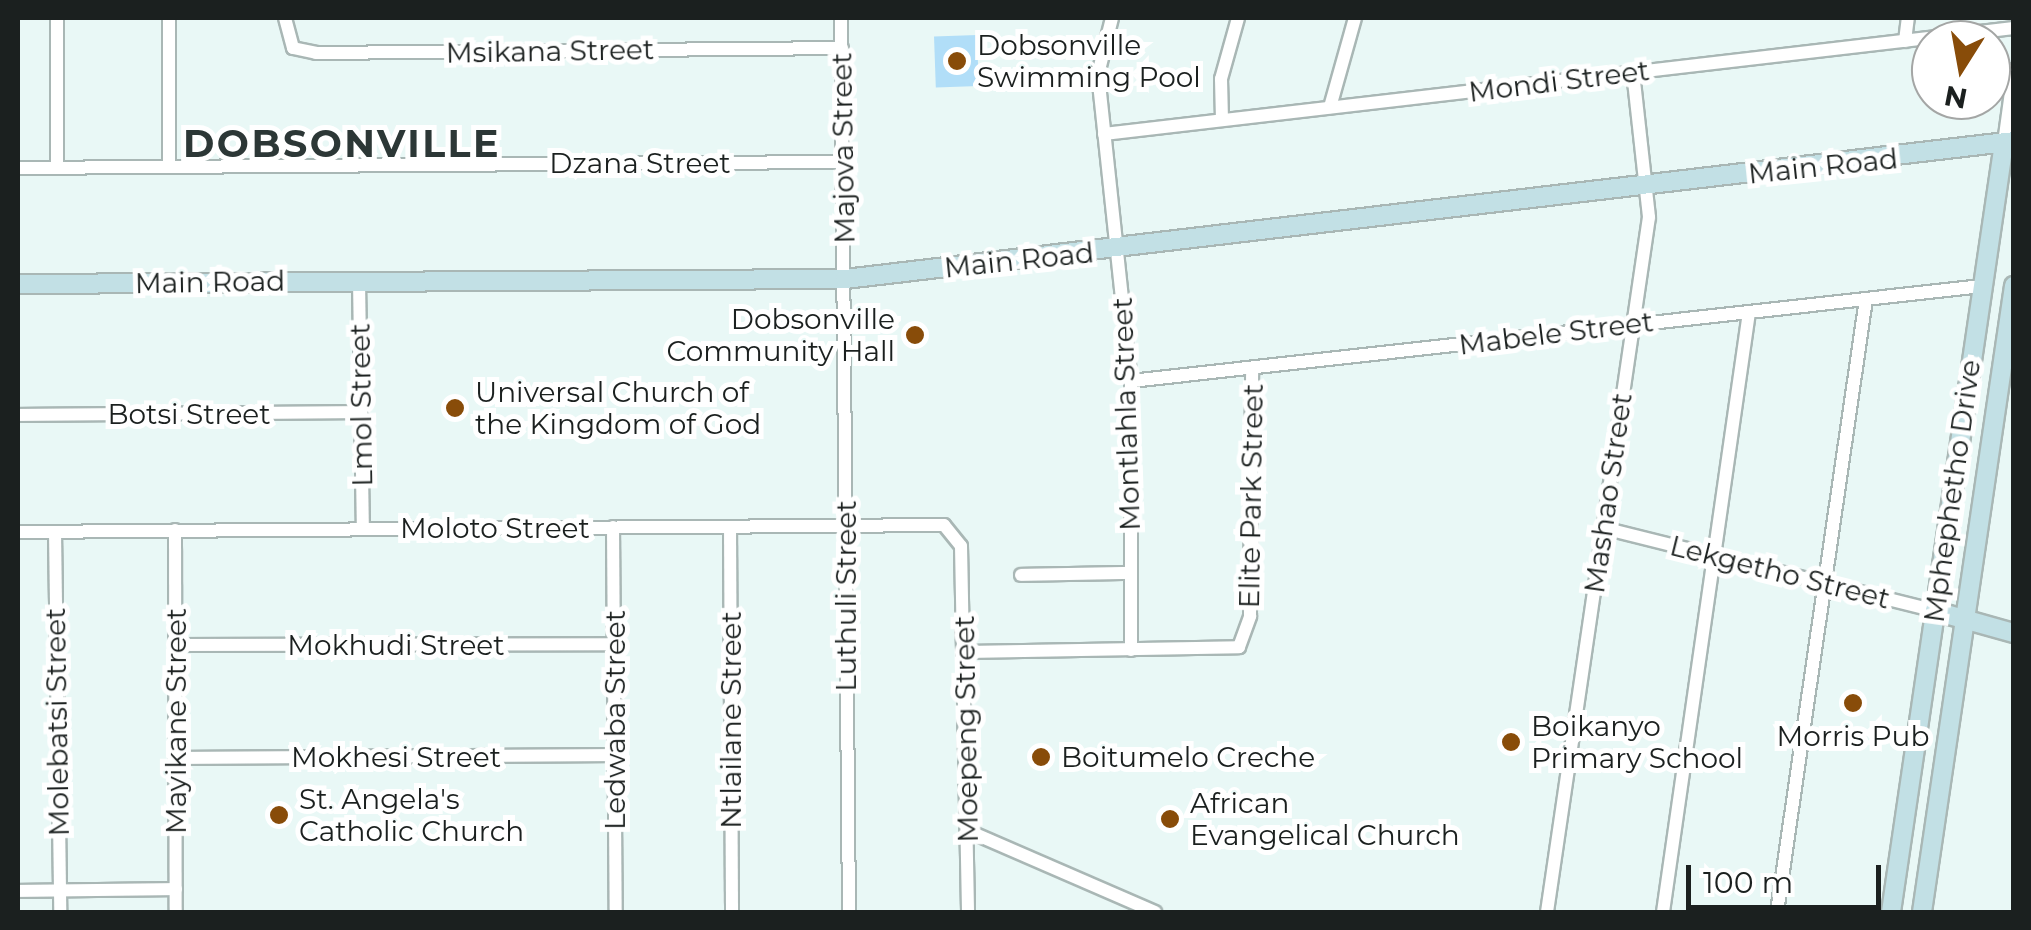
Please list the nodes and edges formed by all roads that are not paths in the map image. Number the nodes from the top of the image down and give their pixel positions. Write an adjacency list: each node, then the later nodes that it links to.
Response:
1 (56, 18): 20 (street)
2 (169, 18): 19 (street)
3 (285, 18): 11 (street, Msikana Street)
4 (841, 18): 11 (street, Majova Street)
5 (1112, 18): 16 (street, Montlahla Street)
6 (1238, 18): 15 (street)
7 (1356, 18): 14 (street)
8 (1908, 18): 10 (street)
9 (2014, 28): 10 (street, Mondi Street)
10 (1905, 41): 13 (street, Mondi Street)
11 (842, 48): 18 (street, Majova Street)
12 (2014, 70): 17 (street, Mphephetho Drive)
13 (1633, 73): 14 (street, Mondi Street); 22 (street, Mashao Street)
14 (1330, 107): 15 (street, Mondi Street)
15 (1222, 120): 16 (street, Mondi Street)
16 (1104, 134): 23 (street, Montlahla Street)
17 (2009, 142): 22 (street, Main Road); 27 (street, Mphephetho Drive)
18 (842, 162): 19 (street, Dzana Street); 24 (street, Majova Street)
19 (169, 166): 20 (street, Dzana Street)
20 (57, 167): 21 (street, Dzana Street)
21 (18, 168)
22 (1646, 186): 23 (street, Main Road); 31 (street, Mashao Street)
23 (1119, 248): 24 (street, Main Road); 33 (street, Montlahla Street)
24 (844, 280): 25 (street, Main Road); 36 (street, Luthuli Street)
25 (359, 281): 26 (street, Main Road); 34 (street, Lmol Street)
26 (18, 284)
27 (1982, 286): 29 (street, Mabele Street); 49 (street, Mphephetho Drive)
28 (2014, 286): 50 (street, Mphephetho Drive)
29 (1866, 299): 30 (street, Mabele Street); 48 (street)
30 (1749, 312): 31 (street, Mabele Street); 45 (street)
31 (1631, 324): 32 (street, Mabele Street); 39 (street, Mashao Street)
32 (1252, 368): 33 (street, Mabele Street); 54 (street, Elite Park Street)
33 (1130, 381): 46 (street, Montlahla Street)
34 (361, 412): 35 (street, Botsi Street); 40 (street, Lmol Street)
35 (18, 415)
36 (845, 524): 38 (street, Moloto Street); 44 (street, Moloto Street); 66 (street, Luthuli Street)
37 (613, 527): 38 (street, Moloto Street); 40 (street, Moloto Street); 52 (street, Ledwaba Street)
38 (730, 527): 65 (street, Ntlailane Street)
39 (1603, 528): 45 (street, Lekgetho Street); 69 (street, Mashao Street)
40 (364, 529): 41 (street, Moloto Street)
41 (175, 530): 43 (street, Moloto Street); 53 (street, Mayikane Street)
42 (18, 532): 43 (street, Moloto Street)
43 (55, 532): 61 (street, Molebatsi Street)
44 (961, 546): 55 (street, Moepeng Street)
45 (1715, 555): 48 (street, Lekgetho Street); 70 (street)
46 (1130, 573): 47 (street); 54 (street, Montlahla Street)
47 (1021, 575)
48 (1825, 585): 49 (street, Lekgetho Street); 71 (street)
49 (1935, 611): 50 (street, Lekgetho Street); 72 (street, Mphephetho Drive)
50 (1966, 618): 51 (street, Lekgetho Street); 73 (street, Mphephetho Drive)
51 (2014, 633)
52 (614, 644): 53 (street, Mokhudi Street); 56 (street, Ledwaba Street)
53 (177, 645): 57 (street, Mayikane Street)
54 (1131, 650): 55 (street, Elite Park Street)
55 (966, 652): 58 (street, Moepeng Street)
56 (614, 756): 57 (street, Mokhesi Street); 64 (street, Ledwaba Street)
57 (177, 758): 59 (street, Mayikane Street)
58 (968, 831): 67 (street, Moepeng Street); 68 (street)
59 (176, 890): 61 (street); 63 (street, Mayikane Street)
60 (18, 891): 61 (street)
61 (59, 892): 62 (street, Molebatsi Street)
62 (60, 912)
63 (176, 912)
64 (616, 912)
65 (732, 912)
66 (848, 912)
67 (968, 912)
68 (1155, 912)
69 (1547, 912)
70 (1662, 912)
71 (1777, 912)
72 (1891, 912)
73 (1922, 912)

